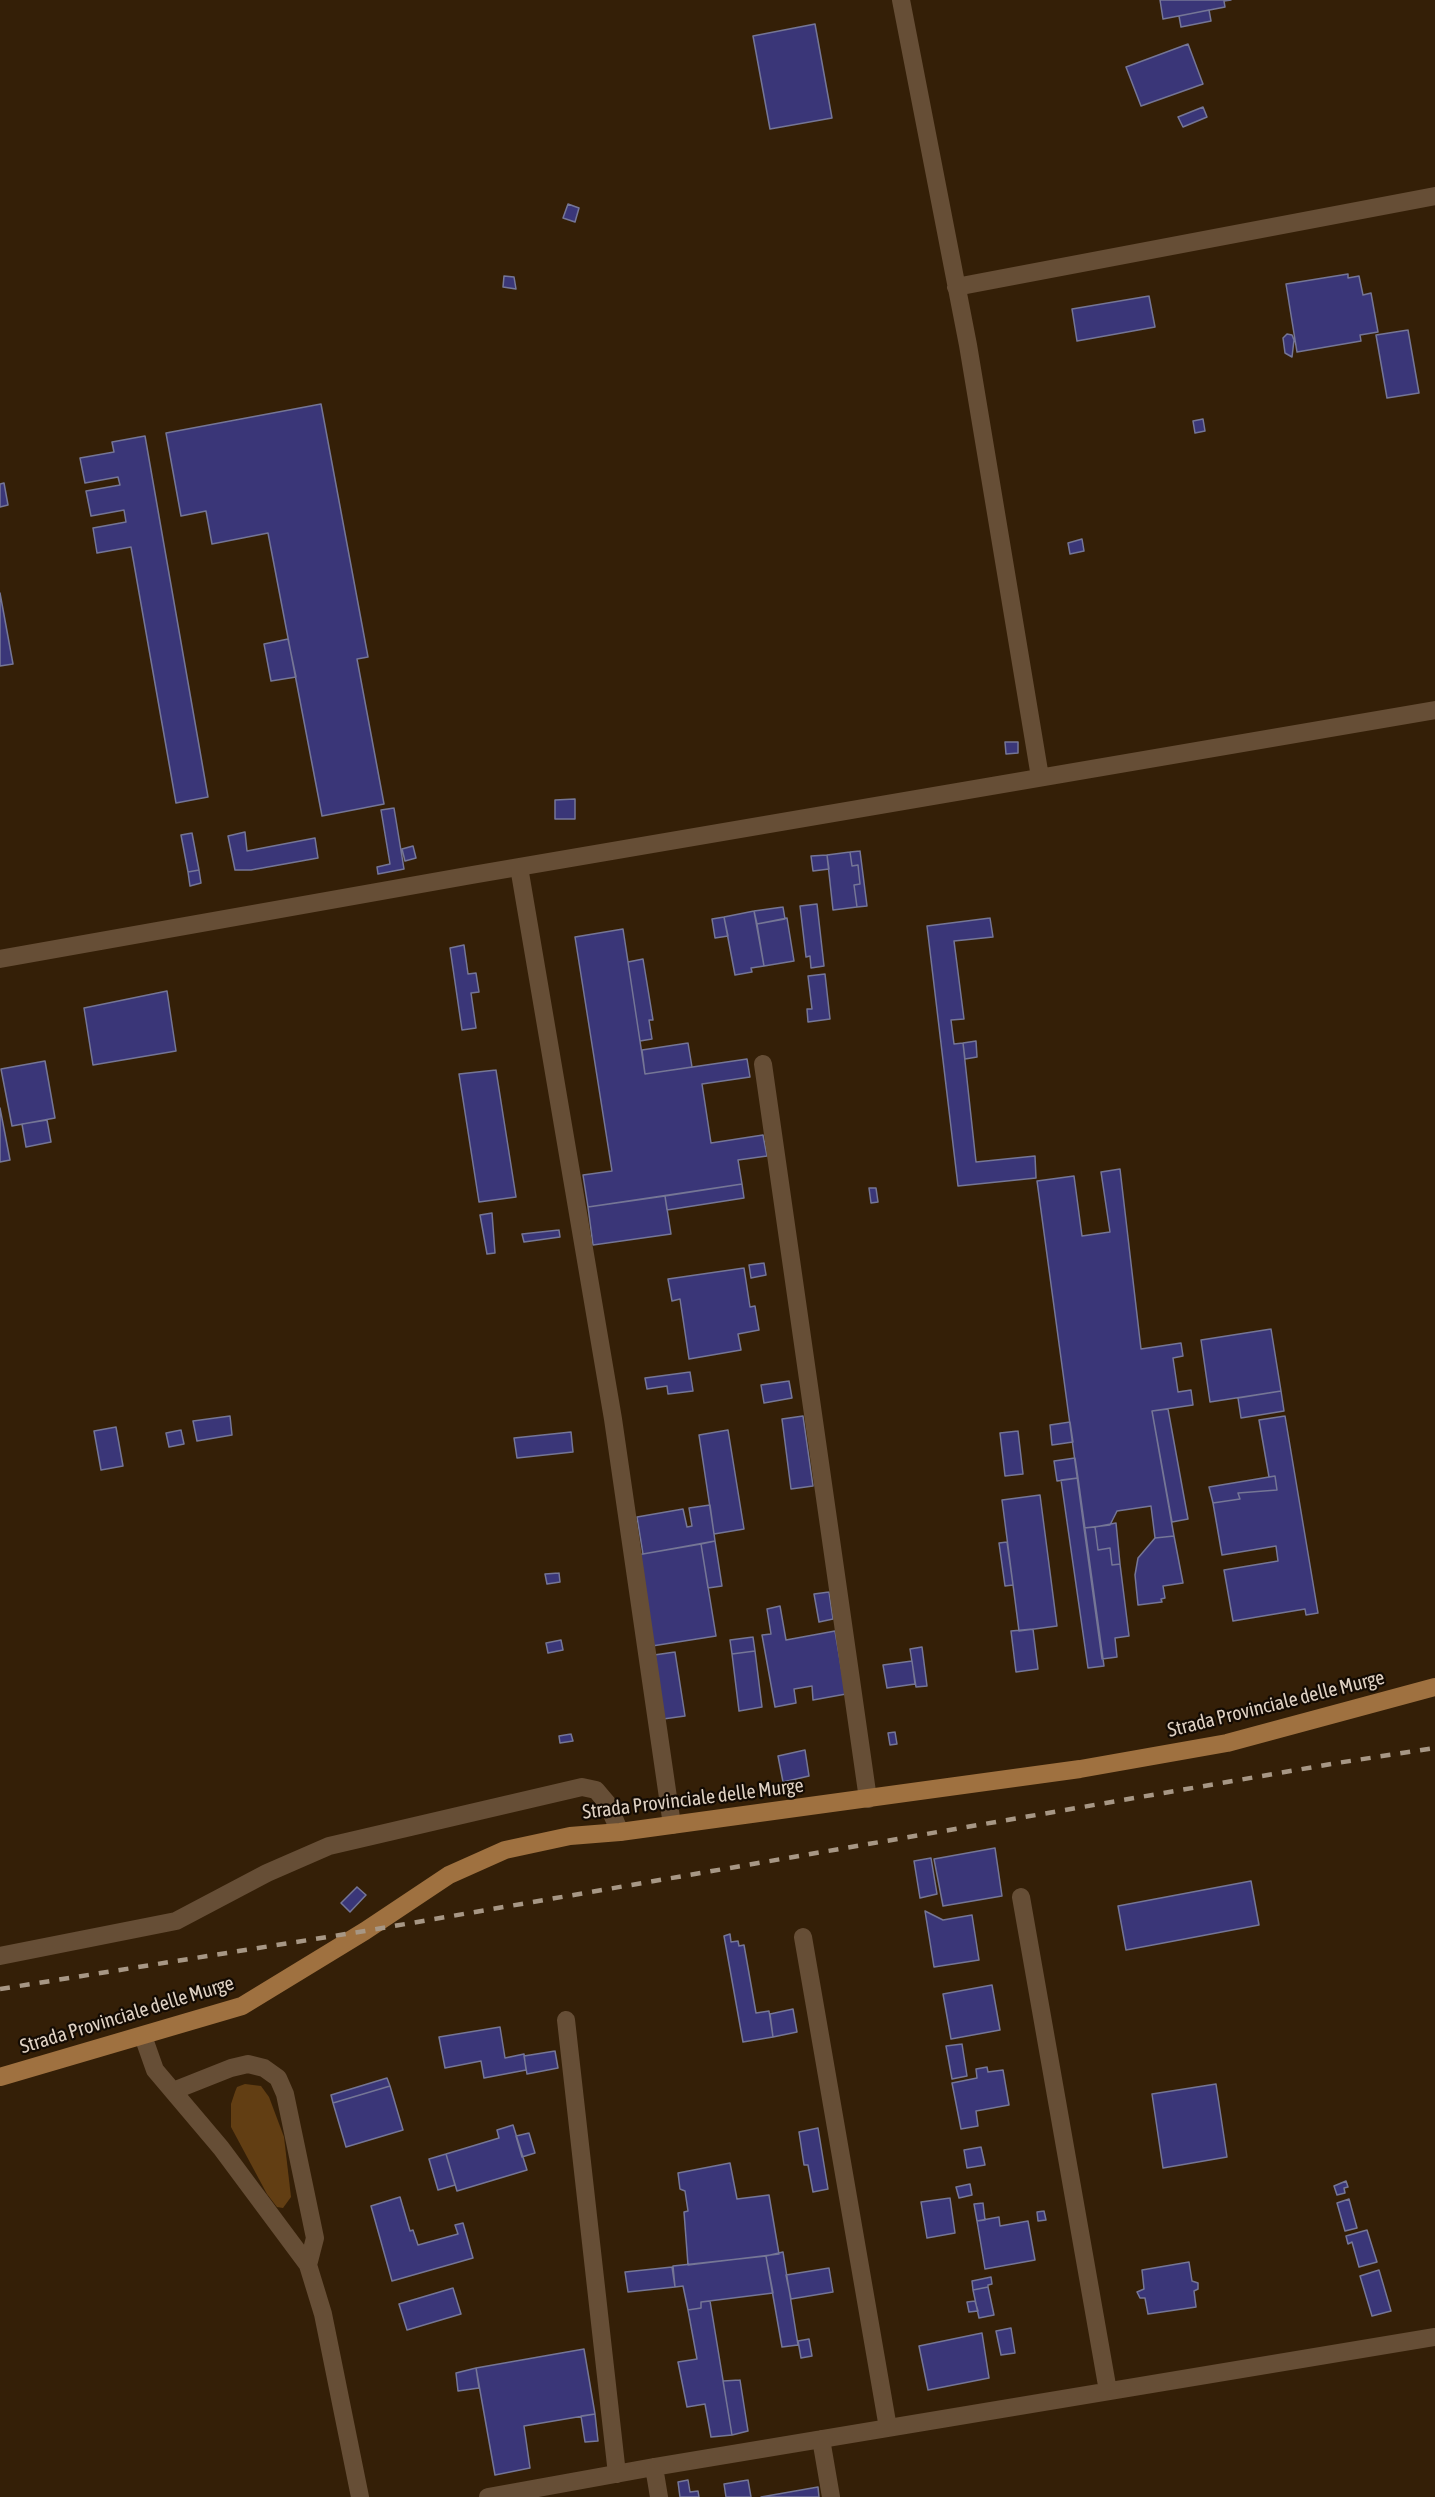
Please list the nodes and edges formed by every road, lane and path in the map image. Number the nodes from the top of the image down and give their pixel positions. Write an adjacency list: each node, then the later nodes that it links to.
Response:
1 (901, 0): 3 (street)
2 (1435, 196): 3 (street)
3 (957, 287): 5 (street)
4 (1435, 710): 5 (street)
5 (1040, 777): 6 (street)
6 (519, 867): 7 (street); 11 (street)
7 (0, 959)
8 (763, 1064): 10 (street)
9 (1435, 1687): 10 (main road, Strada Provinciale delle Murge)
10 (868, 1799): 11 (main road, Strada Provinciale delle Murge)
11 (672, 1825): 12 (main road, Strada Provinciale delle Murge)
12 (620, 1832): 15 (street); 17 (main road, Strada Provinciale delle Murge)
13 (1021, 1898): 22 (street)
14 (803, 1937): 23 (street)
15 (0, 1956)
16 (566, 2020): 26 (street)
17 (143, 2036): 18 (main road, Strada Provinciale delle Murge); 19 (street)
18 (0, 2077)
19 (173, 2091): 20 (street); 20 (street)
20 (308, 2265): 27 (street)
21 (1435, 2337): 22 (street)
22 (1108, 2391): 23 (street)
23 (888, 2428): 24 (street)
24 (821, 2439): 25 (street); 30 (street)
25 (654, 2467): 26 (street); 29 (street)
26 (617, 2474): 28 (street)
27 (360, 2497)
28 (488, 2497)
29 (659, 2497)
30 (831, 2497)

